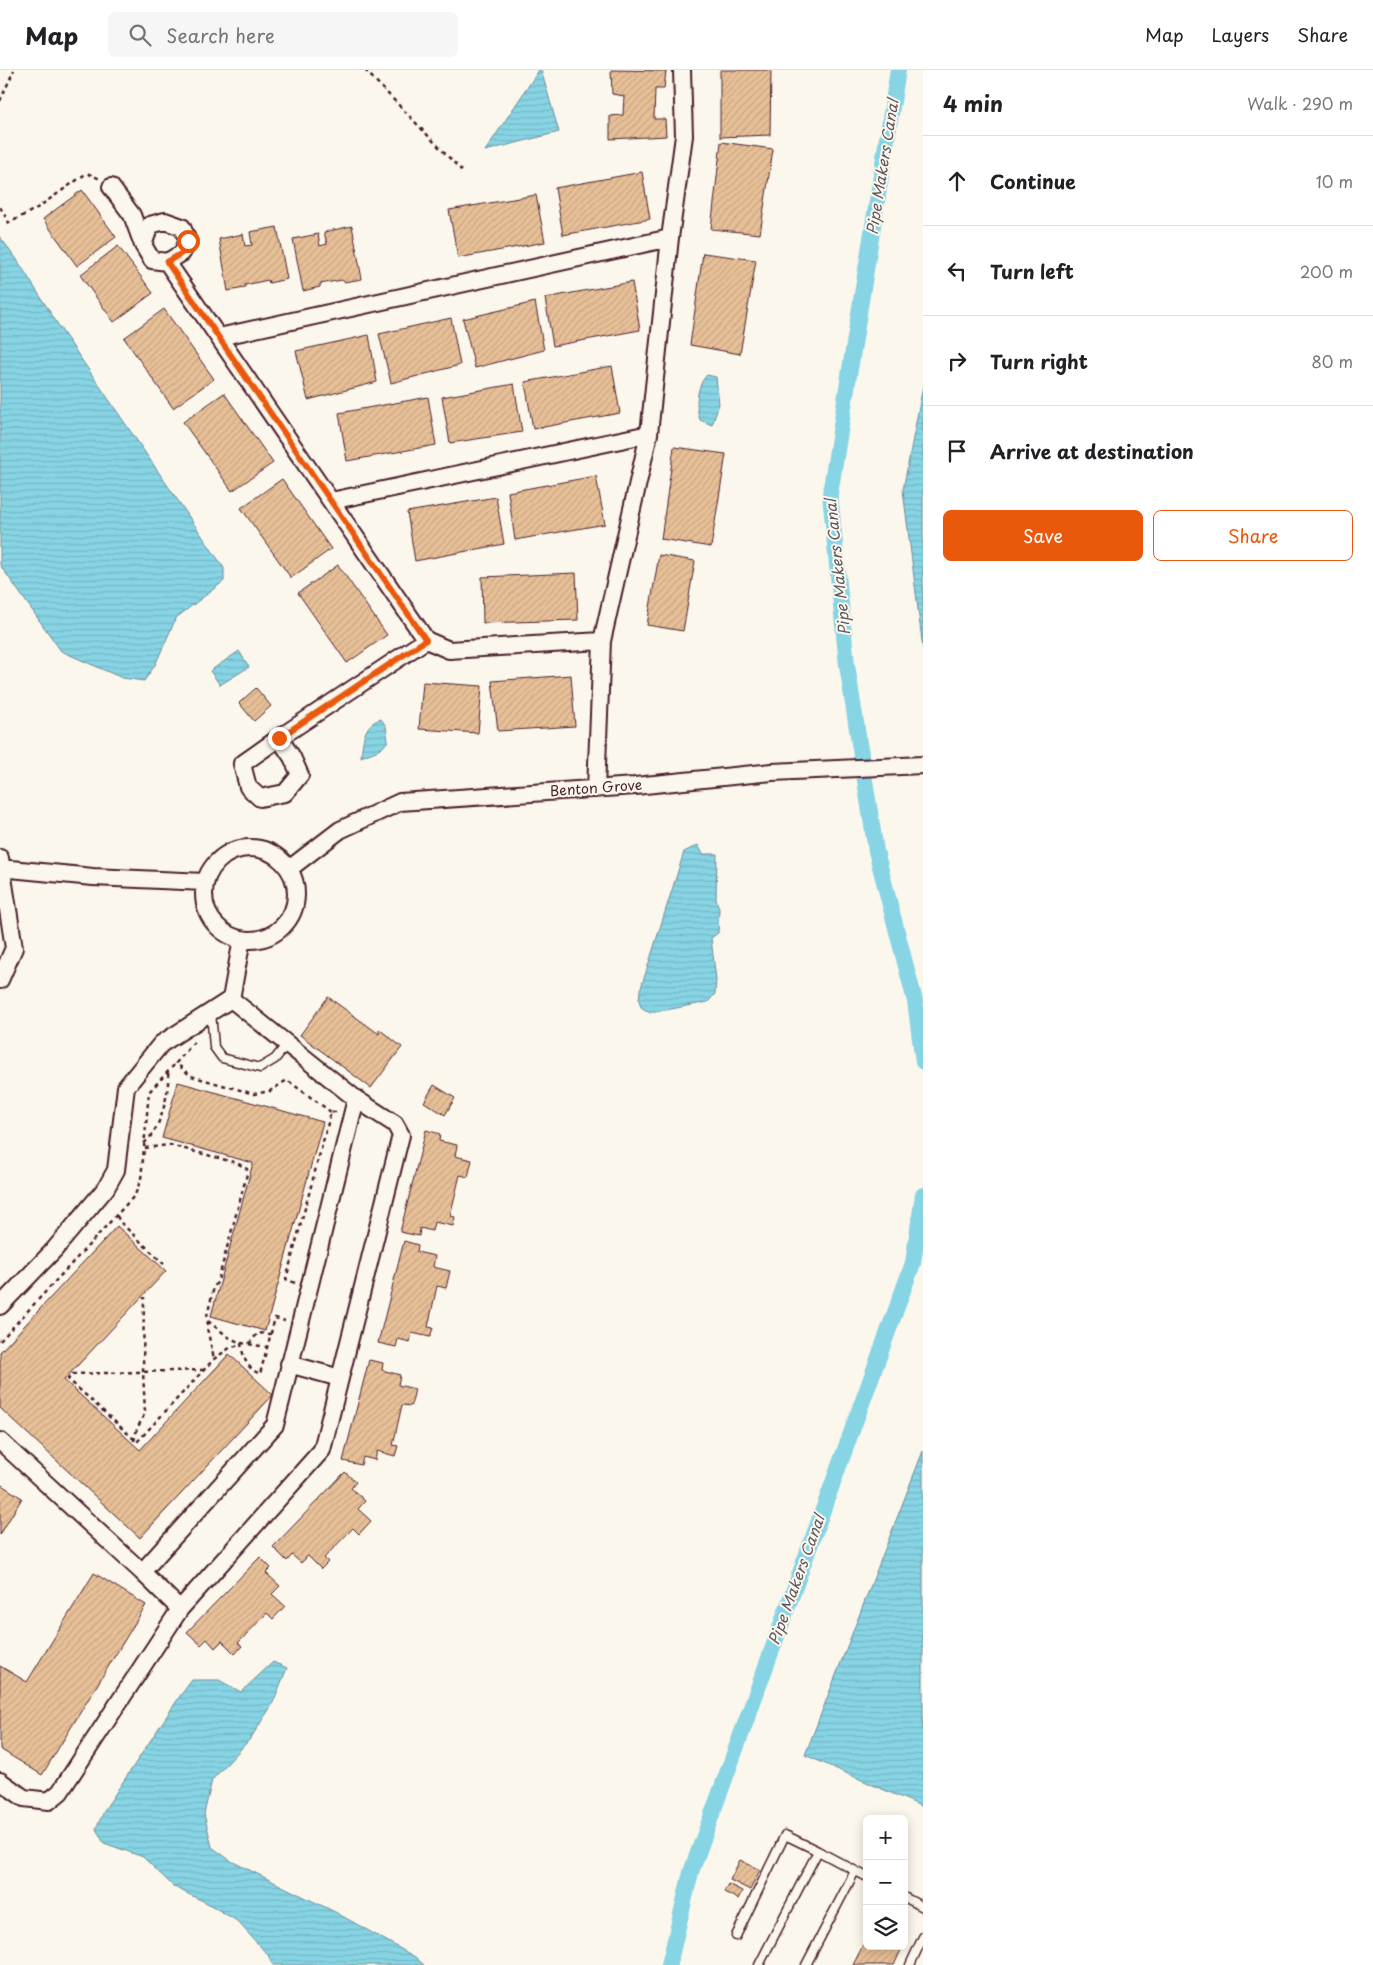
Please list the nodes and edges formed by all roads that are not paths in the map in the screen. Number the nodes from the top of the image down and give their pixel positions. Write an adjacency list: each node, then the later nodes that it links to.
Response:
1 (682, 70): 3 (street)
2 (111, 187): 4 (street)
3 (670, 238): 6 (street); 7 (street)
4 (143, 245): 5 (street); 5 (street)
5 (167, 262): 6 (street)
6 (218, 336): 8 (street)
7 (649, 434): 8 (street); 10 (street)
8 (331, 501): 9 (street)
9 (426, 640): 10 (street); 11 (street)
10 (602, 641): 13 (street)
11 (279, 738)
12 (923, 765): 13 (street, Benton Grove)
13 (596, 789): 15 (street, Benton Grove)
14 (0, 865): 16 (street); 18 (street)
15 (289, 869): 16 (street); 17 (street)
16 (205, 882): 17 (street)
17 (242, 939): 19 (street)
18 (0, 980)
19 (231, 999): 20 (street); 21 (street)
20 (211, 1012): 21 (lane); 23 (street)
21 (287, 1044): 22 (street)
22 (355, 1105): 24 (street); 25 (street)
23 (0, 1306)
24 (289, 1364): 25 (street); 27 (street)
25 (340, 1378): 28 (street)
26 (0, 1441): 27 (street)
27 (142, 1572): 28 (street)
28 (180, 1609): 29 (street)
29 (0, 1781)
30 (818, 1852): 31 (lane); 35 (lane); 37 (lane)
31 (854, 1871): 32 (lane); 38 (lane)
32 (863, 1875)
33 (908, 1899): 34 (lane)
34 (923, 1907)
35 (736, 1936)
36 (923, 1937): 39 (lane)
37 (759, 1965)
38 (806, 1965)
39 (910, 1965)

